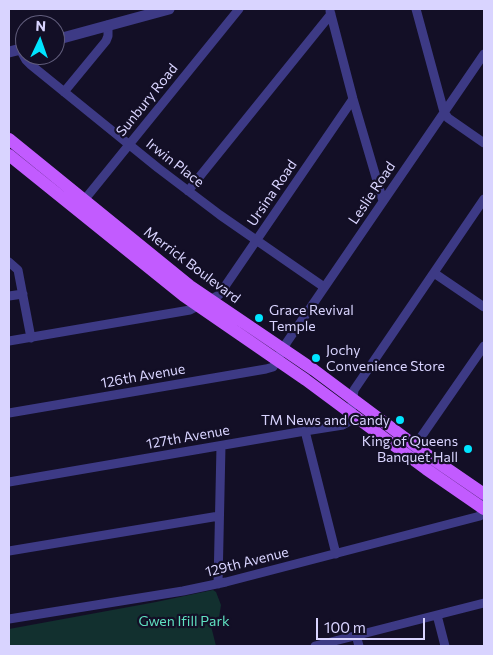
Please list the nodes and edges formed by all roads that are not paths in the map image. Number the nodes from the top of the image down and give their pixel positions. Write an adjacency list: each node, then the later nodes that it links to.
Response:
1 (239, 9): 14 (street, Sunbury Road)
2 (416, 9): 11 (street)
3 (162, 10): 5 (street)
4 (330, 12): 10 (street); 16 (street)
5 (108, 25): 6 (street); 9 (street)
6 (65, 37)
7 (484, 54): 11 (street, Leslie Road)
8 (31, 65): 9 (street, Irwin Place)
9 (64, 92): 14 (street, Irwin Place)
10 (353, 98): 18 (street); 20 (street, Ursina Road)
11 (444, 112): 13 (street); 18 (street, Leslie Road)
12 (9, 140): 19 (main road, Merrick Boulevard)
13 (484, 143)
14 (129, 144): 16 (street, Irwin Place); 19 (street, Sunbury Road)
15 (9, 155): 19 (main road, Merrick Boulevard)
16 (188, 191): 20 (street, Irwin Place)
17 (484, 199): 22 (street)
18 (383, 201): 23 (street, Leslie Road)
19 (80, 205): 26 (main road, Merrick Boulevard); 27 (main road, Merrick Boulevard)
20 (256, 240): 23 (street, Irwin Place); 26 (street, Ursina Road)
21 (9, 262): 24 (street)
22 (434, 273): 28 (street); 33 (street)
23 (324, 287): 32 (street, Leslie Road)
24 (23, 294): 25 (street); 29 (street)
25 (9, 296)
26 (210, 300): 27 (street, Ursina Road); 32 (main road, Merrick Boulevard)
27 (198, 306): 29 (street, Ursina Road); 32 (main road, Merrick Boulevard)
28 (484, 308)
29 (31, 338): 30 (street, Ursina Road)
30 (9, 341)
31 (484, 346): 38 (street)
32 (280, 354): 33 (main road, Merrick Boulevard); 34 (street, 126th Avenue); 35 (main road, Merrick Boulevard)
33 (353, 399): 35 (street); 38 (main road, Merrick Boulevard)
34 (9, 413)
35 (351, 413): 36 (street, 127th Avenue); 38 (main road, Merrick Boulevard)
36 (305, 431): 37 (street, 127th Avenue); 44 (street)
37 (221, 446): 39 (street, 127th Avenue); 42 (street)
38 (412, 451): 40 (main road, Merrick Boulevard); 41 (main road, Merrick Boulevard)
39 (9, 482)
40 (484, 494)
41 (484, 506): 44 (street, 129th Avenue)
42 (219, 516): 43 (street); 45 (street)
43 (9, 551)
44 (336, 554): 45 (street, 129th Avenue)
45 (218, 584): 48 (street, 129th Avenue)
46 (484, 603): 47 (street)
47 (437, 615): 49 (street); 52 (street)
48 (9, 619)
49 (356, 636): 50 (street); 51 (street)
50 (315, 646)
51 (359, 646)
52 (445, 646)

